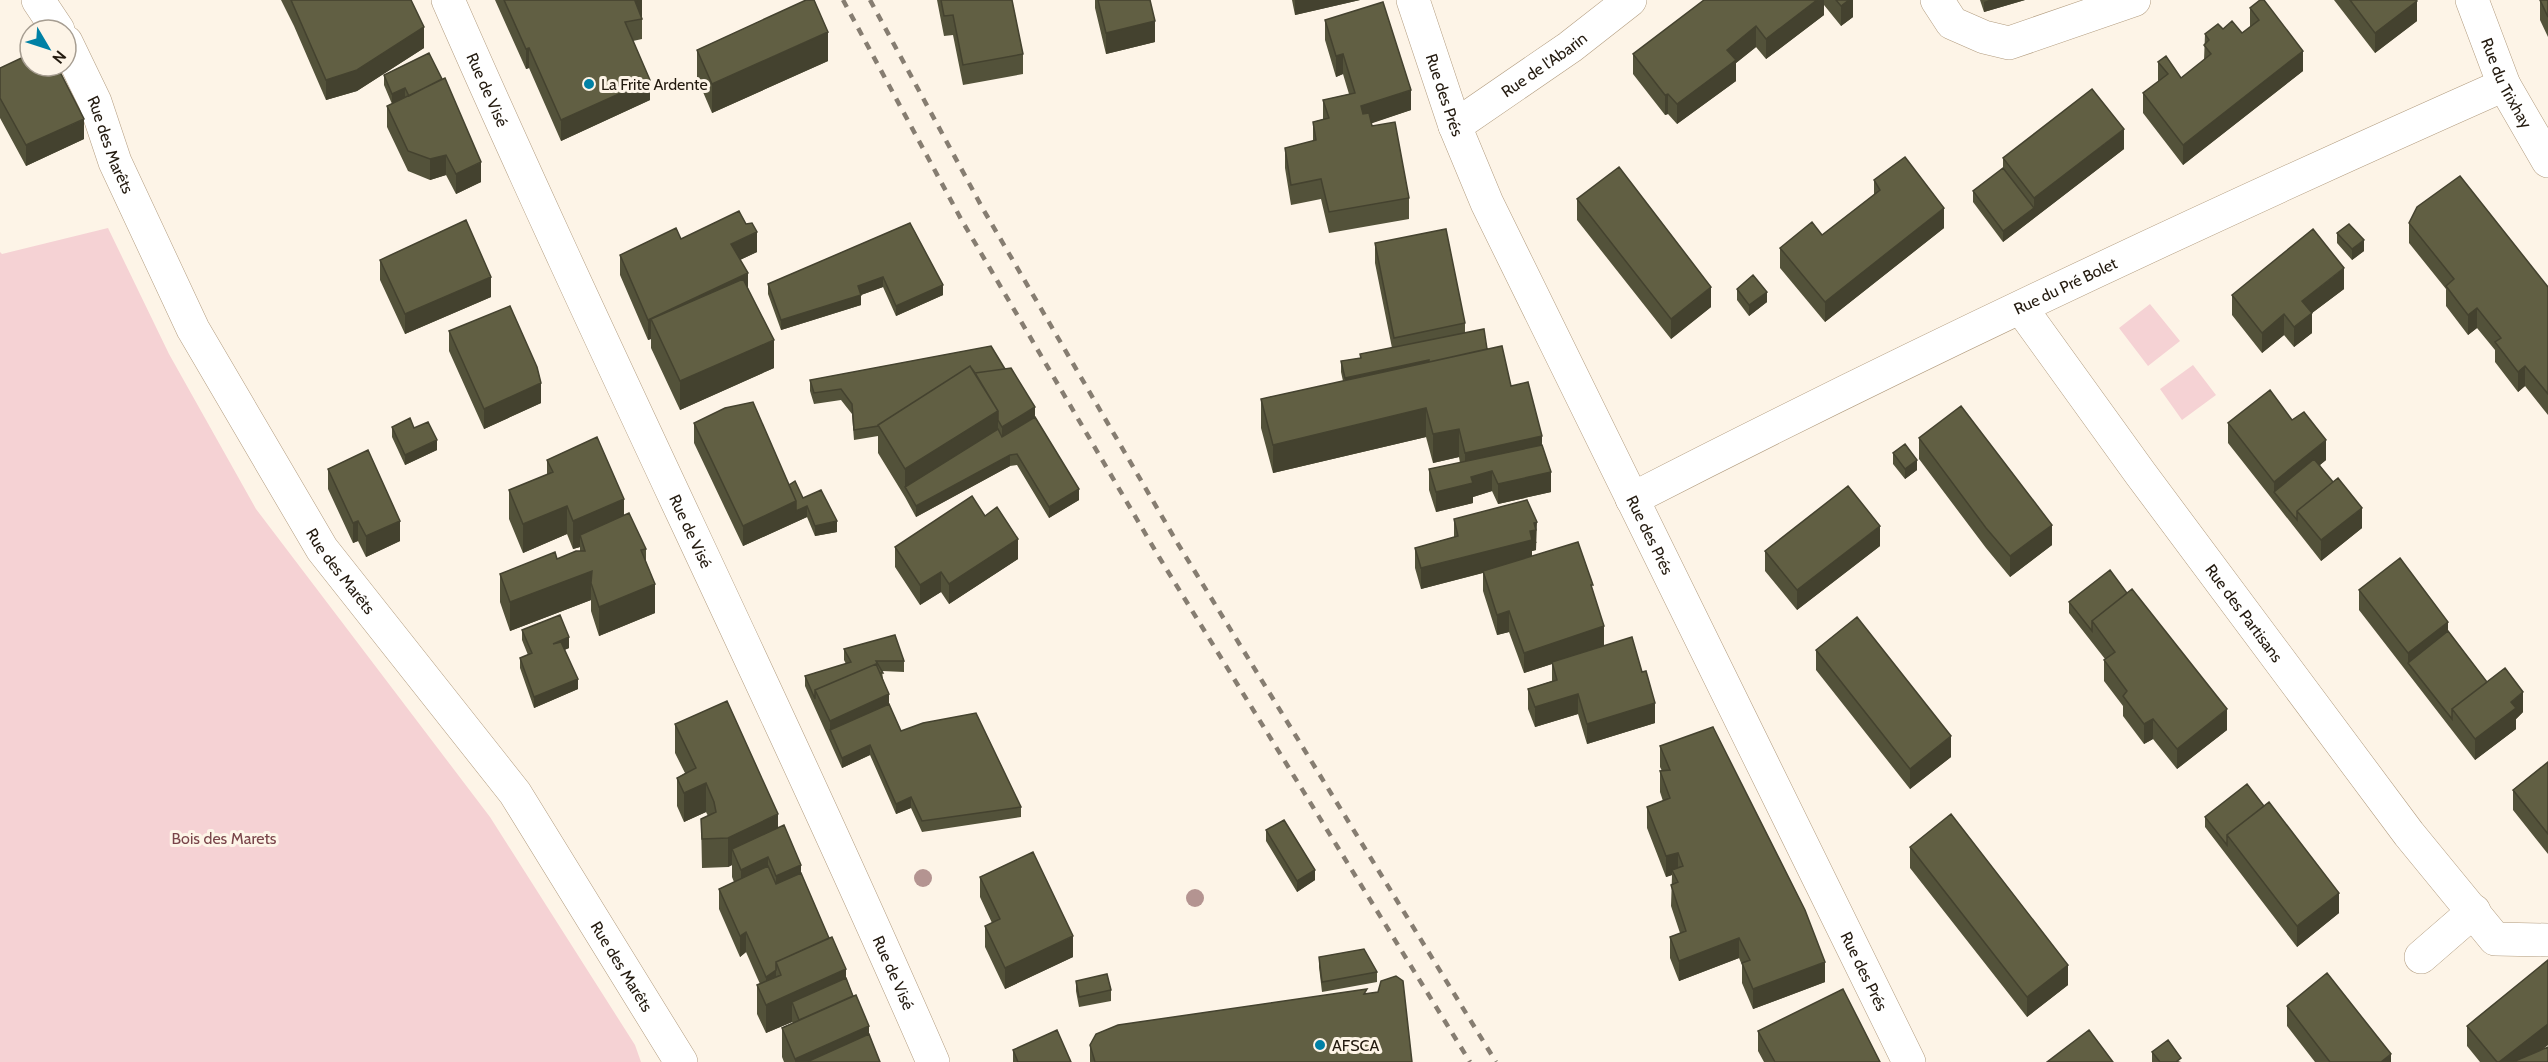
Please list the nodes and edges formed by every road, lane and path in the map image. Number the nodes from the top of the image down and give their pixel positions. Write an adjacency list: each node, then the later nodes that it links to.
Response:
1 (38, 0): 8 (street)
2 (448, 0): 19 (street, Rue de Visé)
3 (1413, 0): 11 (street, Rue des Prés)
4 (1630, 0): 11 (street, Rue de l'Abarin)
5 (1937, 0): 6 (street)
6 (2134, 0)
7 (2472, 0): 10 (street, Rue du Trixhay)
8 (50, 18)
9 (78, 67): 18 (street, Rue des Marêts)
10 (2504, 85): 12 (street, Rue du Trixhay); 13 (street, Rue du Pré Bolet)
11 (1455, 126): 14 (street, Rue des Prés)
12 (2548, 161)
13 (2020, 308): 14 (street, Rue du Pré Bolet); 15 (street, Rue des Partisans)
14 (1632, 499): 20 (street, Rue des Prés)
15 (2474, 911): 16 (street, Rue des Partisans); 17 (street)
16 (2548, 940)
17 (2421, 957)
18 (681, 1062)
19 (933, 1062)
20 (1909, 1062)

